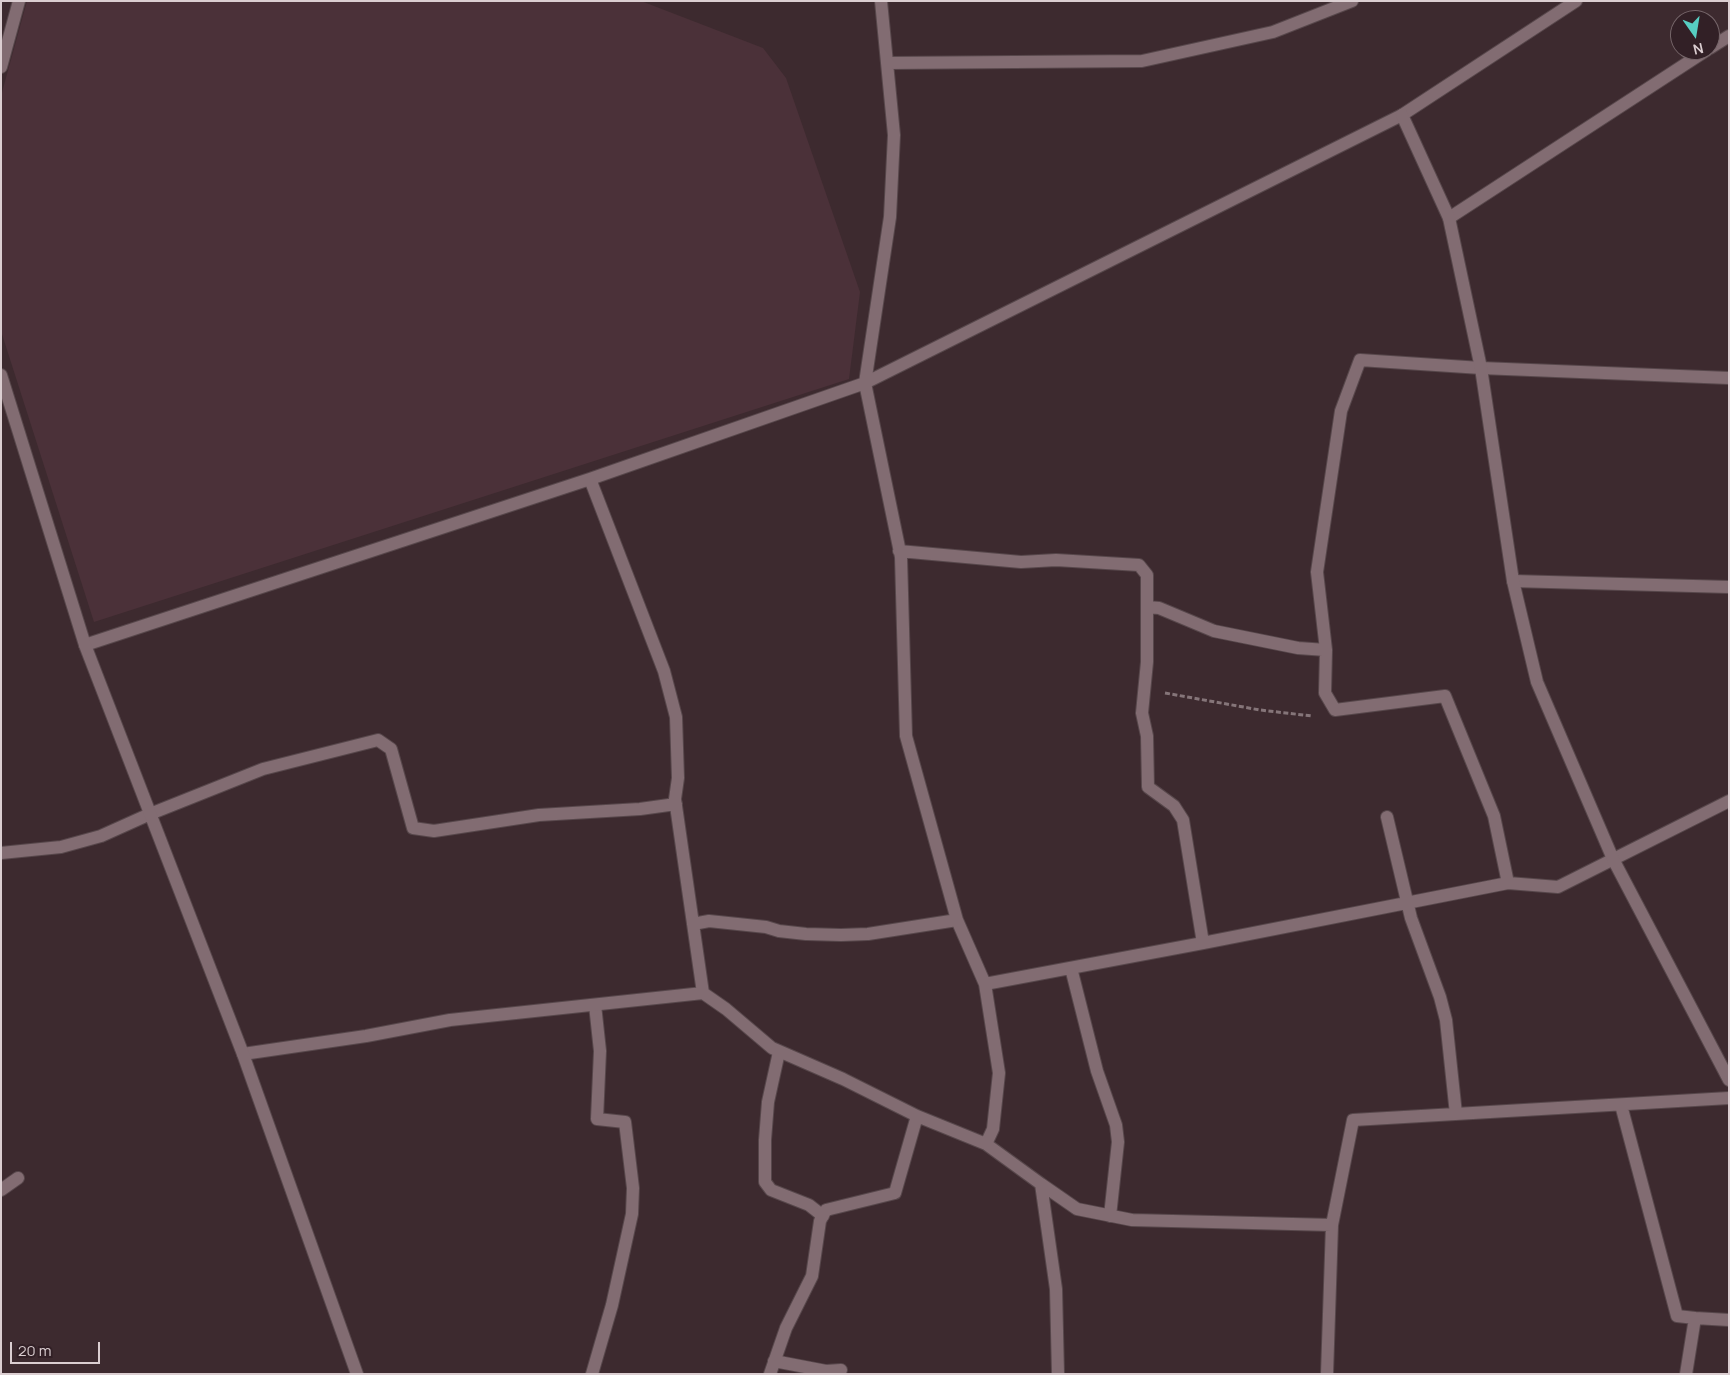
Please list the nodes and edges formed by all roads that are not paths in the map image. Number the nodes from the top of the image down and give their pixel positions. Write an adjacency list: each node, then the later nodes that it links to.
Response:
1 (19, 1): 7 (street)
2 (881, 1): 6 (street)
3 (1352, 1): 6 (street)
4 (1576, 1): 8 (street)
5 (1692, 60): 9 (street)
6 (887, 63): 13 (street)
7 (1, 67)
8 (1402, 115): 9 (street); 13 (street)
9 (1449, 218): 10 (street)
10 (1481, 368): 12 (street); 16 (street); 20 (street)
11 (1, 375): 19 (street)
12 (1729, 378)
13 (865, 383): 14 (street); 15 (street)
14 (590, 479): 19 (street); 22 (street)
15 (899, 550): 18 (street); 29 (street)
16 (1513, 581): 17 (street); 26 (street)
17 (1729, 587)
18 (1147, 607): 20 (street); 31 (street)
19 (85, 645): 23 (street)
20 (1326, 650): 27 (street)
21 (1729, 801): 26 (street)
22 (676, 804): 23 (street); 30 (street)
23 (150, 814): 25 (street); 37 (street)
24 (1386, 817): 28 (street)
25 (1, 853)
26 (1613, 859): 27 (street); 38 (street)
27 (1508, 883): 28 (street)
28 (1408, 903): 31 (street); 41 (street)
29 (957, 920): 30 (street); 33 (street)
30 (693, 924): 34 (street)
31 (1203, 944): 32 (street)
32 (1071, 968): 33 (street); 48 (street)
33 (985, 984): 43 (street)
34 (703, 993): 35 (street); 36 (street)
35 (595, 1005): 37 (street); 55 (street)
36 (779, 1052): 42 (street); 47 (street)
37 (243, 1054): 54 (street)
38 (1729, 1080)
39 (1729, 1098): 40 (street)
40 (1621, 1105): 41 (street); 50 (street)
41 (1456, 1114): 49 (street)
42 (918, 1116): 43 (street); 47 (street)
43 (986, 1144): 45 (street)
44 (18, 1178): 46 (street)
45 (1041, 1184): 48 (street); 57 (street)
46 (1, 1190)
47 (823, 1216): 52 (street)
48 (1110, 1216): 49 (street)
49 (1332, 1225): 58 (street)
50 (1695, 1318): 51 (street); 59 (street)
51 (1729, 1320)
52 (774, 1361): 53 (street); 56 (street)
53 (841, 1370)
54 (358, 1374)
55 (592, 1374)
56 (770, 1374)
57 (1058, 1374)
58 (1327, 1374)
59 (1686, 1374)

